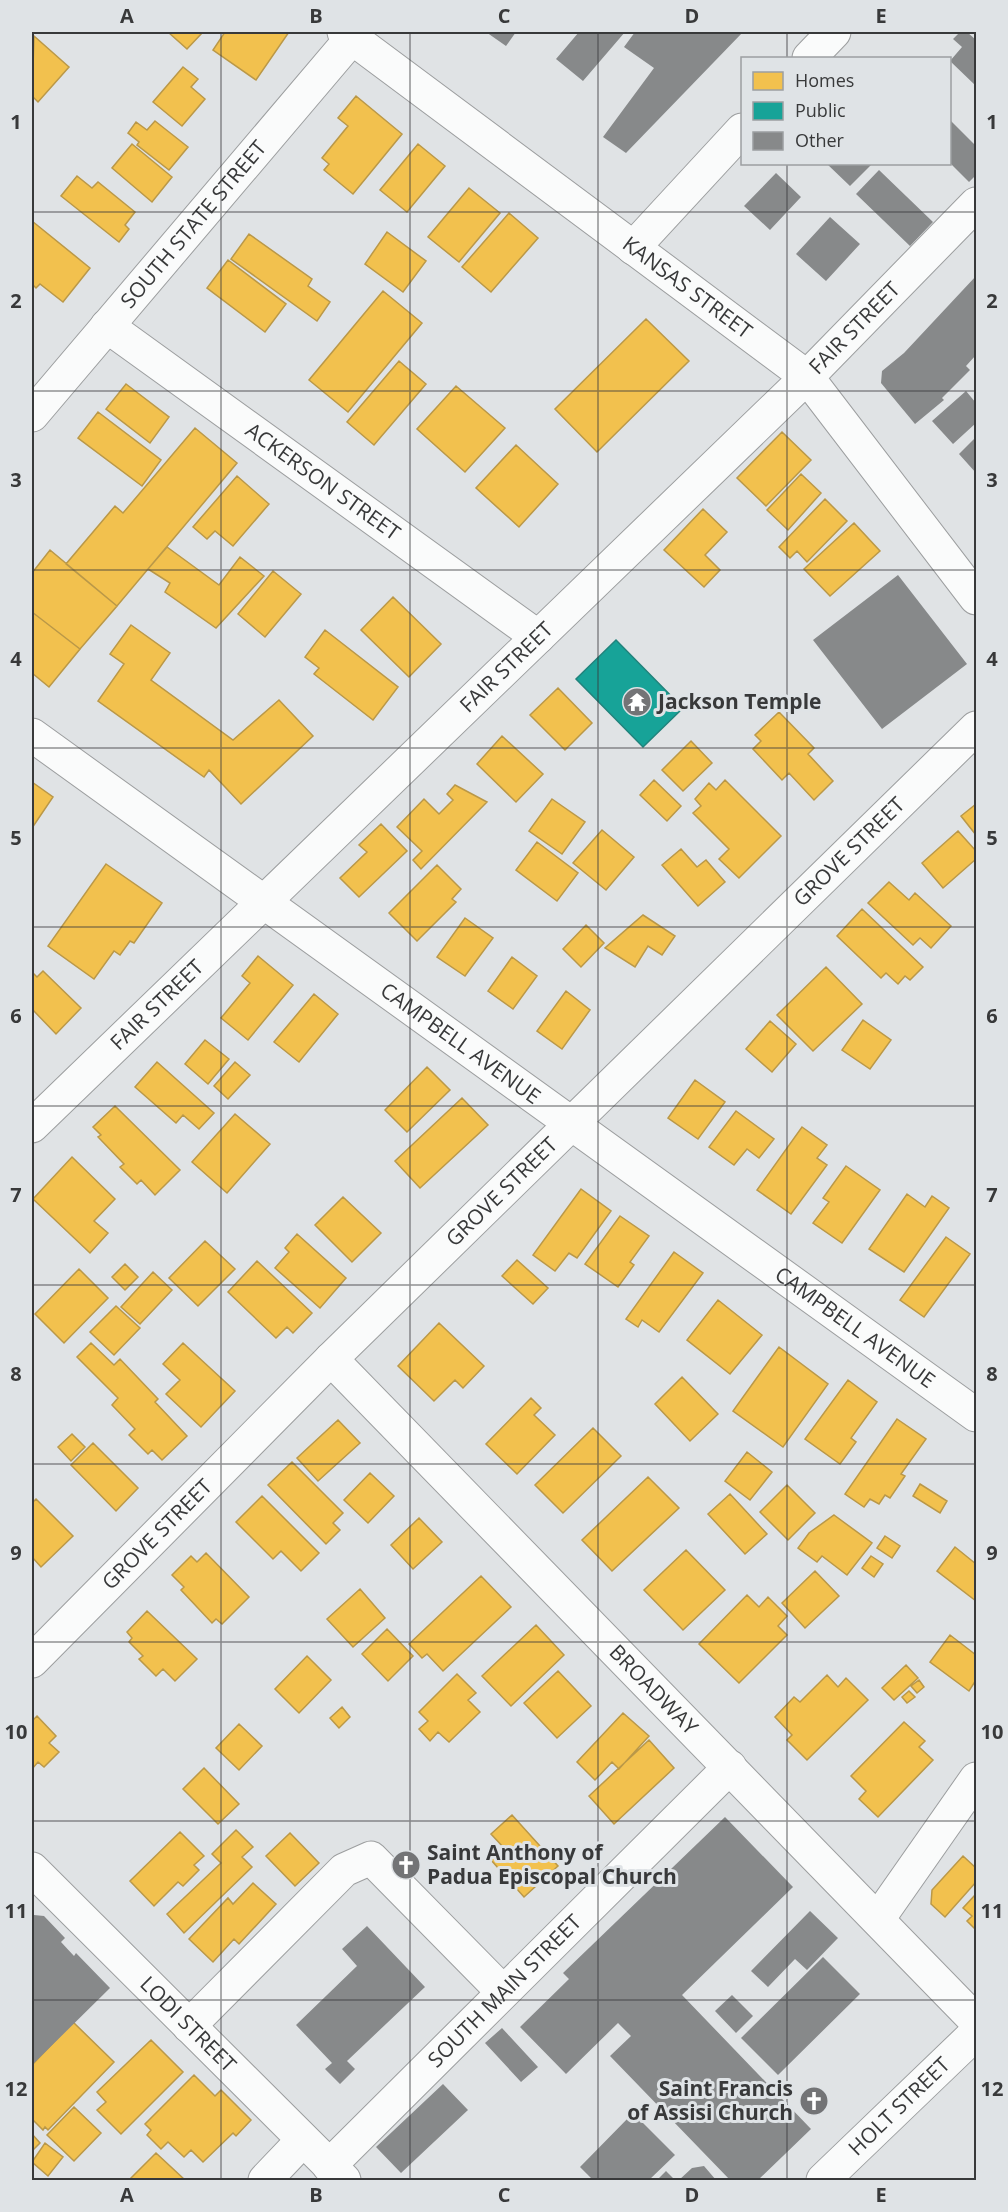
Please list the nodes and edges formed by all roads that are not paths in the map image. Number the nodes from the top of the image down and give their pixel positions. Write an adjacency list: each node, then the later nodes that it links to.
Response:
1 (834, 32): 3 (street)
2 (351, 34): 6 (street, KANSAS STREET); 7 (street, SOUTH STATE STREET)
3 (810, 57)
4 (741, 131): 6 (street)
5 (976, 204): 8 (street, FAIR STREET)
6 (633, 248): 8 (street, KANSAS STREET)
7 (107, 326): 9 (street, SOUTH STATE STREET); 11 (street, ACKERSON STREET)
8 (807, 377): 10 (street, KANSAS STREET); 11 (street, FAIR STREET)
9 (32, 415)
10 (976, 598)
11 (538, 637): 14 (street, FAIR STREET)
12 (976, 728): 15 (street, GROVE STREET)
13 (32, 735): 14 (street, CAMPBELL AVENUE)
14 (263, 902): 15 (street, CAMPBELL AVENUE); 16 (street, FAIR STREET)
15 (572, 1124): 17 (street, GROVE STREET); 18 (street, CAMPBELL AVENUE)
16 (32, 1126)
17 (331, 1359): 19 (street, GROVE STREET); 20 (street, BROADWAY)
18 (976, 1415)
19 (32, 1661)
20 (730, 1767): 23 (street, BROADWAY); 24 (street, SOUTH MAIN STREET)
21 (976, 1779): 23 (street)
22 (33, 1874): 26 (street, LODI STREET)
23 (878, 1919): 25 (street, BROADWAY)
24 (503, 1992): 26 (street); 29 (street, SOUTH MAIN STREET)
25 (976, 2022)
26 (189, 2026): 28 (street, LODI STREET)
27 (976, 2033): 31 (street, HOLT STREET)
28 (303, 2140): 29 (street, LODI STREET); 30 (street)
29 (336, 2173)
30 (265, 2181)
31 (823, 2181)

